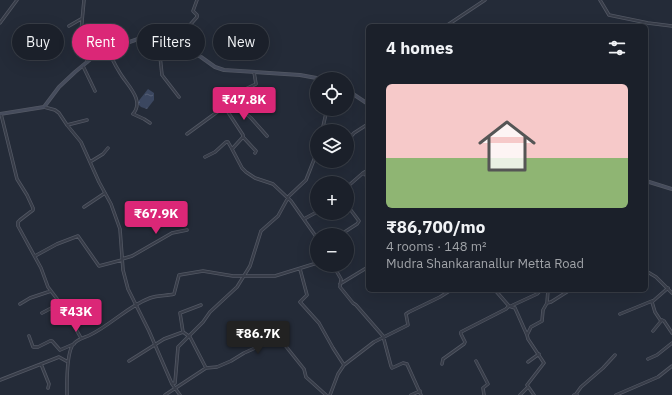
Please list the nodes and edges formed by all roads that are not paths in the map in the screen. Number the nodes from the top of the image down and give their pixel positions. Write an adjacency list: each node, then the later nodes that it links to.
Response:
1 (17, 0): 7 (street)
2 (84, 0): 6 (street)
3 (197, 0): 8 (street)
4 (485, 0): 9 (street)
5 (600, 0): 11 (street)
6 (81, 19): 10 (street); 16 (street)
7 (0, 23)
8 (191, 24)
9 (449, 24)
10 (69, 26)
11 (672, 26)
12 (89, 60): 16 (main road)
13 (113, 60): 31 (street)
14 (160, 60): 23 (street)
15 (205, 60): 18 (main road)
16 (87, 62): 17 (main road)
17 (83, 66): 21 (street); 28 (main road)
18 (254, 72): 19 (main road); 20 (street)
19 (310, 77)
20 (252, 87): 24 (street); 26 (street)
21 (95, 91)
22 (354, 95): 25 (main road)
23 (179, 97)
24 (229, 98): 27 (street); 36 (street)
25 (366, 103)
26 (256, 104)
27 (224, 107): 35 (street); 37 (street)
28 (44, 108): 29 (main road); 32 (street)
29 (0, 114): 59 (street)
30 (87, 120): 32 (street)
31 (150, 123)
32 (67, 125): 42 (street)
33 (366, 125): 34 (street)
34 (354, 133)
35 (186, 134)
36 (267, 136)
37 (243, 137): 39 (street); 40 (street)
38 (108, 148): 42 (street)
39 (232, 149): 41 (street); 51 (street)
40 (255, 154)
41 (205, 157)
42 (90, 162): 50 (street)
43 (311, 168): 51 (street)
44 (366, 171): 45 (street)
45 (363, 173): 46 (street); 47 (street)
46 (366, 175)
47 (354, 181)
48 (648, 182): 49 (main road)
49 (672, 190)
50 (105, 193): 52 (street); 60 (street)
51 (287, 198): 55 (street); 66 (street)
52 (84, 207)
53 (354, 214): 57 (street)
54 (310, 216): 55 (street)
55 (304, 220): 56 (street)
56 (310, 228)
57 (351, 228)
58 (187, 230): 60 (street)
59 (35, 256): 60 (street); 69 (street)
60 (122, 259): 80 (street)
61 (310, 266): 63 (street)
62 (366, 268): 67 (street)
63 (300, 269): 66 (street); 106 (street)
64 (336, 272): 67 (street)
65 (648, 272): 68 (street)
66 (244, 275): 80 (street); 91 (street)
67 (340, 284): 92 (street)
68 (668, 288): 75 (street); 76 (street)
69 (51, 291): 77 (street); 79 (street)
70 (448, 292): 92 (street)
71 (497, 292): 82 (street)
72 (538, 292): 82 (street)
73 (548, 292): 78 (street)
74 (567, 292): 78 (street)
75 (672, 293)
76 (653, 300): 84 (street); 85 (street)
77 (61, 303): 83 (street); 93 (street)
78 (546, 303): 89 (street)
79 (20, 304)
80 (136, 304): 93 (street); 96 (street)
81 (201, 305): 87 (street)
82 (509, 306): 89 (street); 105 (street)
83 (42, 313)
84 (620, 314)
85 (661, 321): 86 (street); 88 (street)
86 (653, 331)
87 (183, 332): 91 (street); 96 (street)
88 (672, 333)
89 (527, 335): 97 (street)
90 (29, 336): 95 (street)
91 (188, 336): 108 (street); 110 (street)
92 (383, 336): 106 (street); 114 (street)
93 (81, 338): 95 (street)
94 (672, 343): 99 (street)
95 (74, 344): 102 (street)
96 (155, 345): 100 (street); 110 (street)
97 (539, 354): 103 (street); 112 (street)
98 (615, 355): 125 (street)
99 (648, 359)
100 (129, 361)
101 (476, 361): 122 (street)
102 (68, 362): 104 (street); 115 (street)
103 (528, 362)
104 (41, 364): 109 (street); 111 (street)
105 (442, 364)
106 (344, 365): 119 (street)
107 (672, 366): 126 (street)
108 (206, 368): 113 (street); 118 (street)
109 (0, 380)
110 (172, 384): 113 (street)
111 (48, 388)
112 (527, 388): 123 (street); 124 (street)
113 (175, 389): 116 (street); 117 (street)
114 (420, 390): 120 (street); 121 (street)
115 (67, 395)
116 (164, 395)
117 (180, 395)
118 (326, 395)
119 (330, 395)
120 (412, 395)
121 (421, 395)
122 (484, 395)
123 (520, 395)
124 (534, 395)
125 (576, 395)
126 (616, 395)

